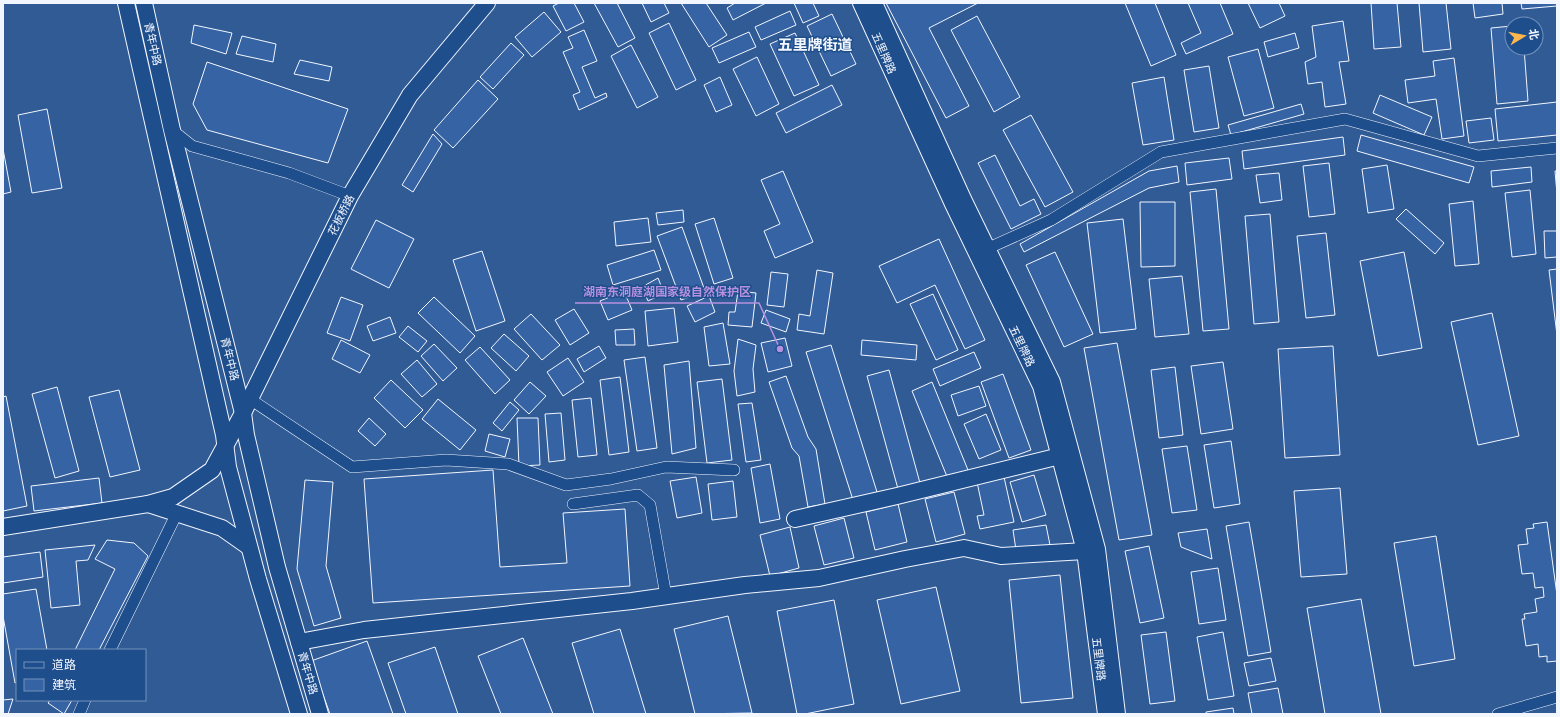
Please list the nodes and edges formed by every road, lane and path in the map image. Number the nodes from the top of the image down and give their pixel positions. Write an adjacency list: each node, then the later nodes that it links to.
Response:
1 (126, 3): 11 (main road, 青年中路)
2 (144, 3): 6 (main road, 青年中路)
3 (487, 3): 8 (main road, 花板桥路)
4 (861, 3): 9 (main road, 五里牌路)
5 (874, 3): 9 (main road, 五里牌路)
6 (172, 130): 8 (street); 10 (main road, 青年中路)
7 (1557, 148): 9 (street)
8 (350, 196): 10 (main road, 花板桥路)
9 (982, 251): 12 (main road, 五里牌路); 30 (main road, 五里牌路)
10 (246, 406): 11 (main road, 花板桥路); 13 (street); 22 (main road, 青年中路)
11 (226, 447): 14 (main road, 花板桥路); 19 (main road, 青年中路)
12 (1060, 456): 17 (main road); 20 (main road, 五里牌路)
13 (734, 470)
14 (148, 504): 16 (main road); 18 (main road, 花板桥路)
15 (573, 504): 21 (street)
16 (177, 514): 19 (main road); 23 (street)
17 (796, 519)
18 (3, 527)
19 (250, 547): 27 (main road, 青年中路)
20 (1085, 551): 21 (main road); 29 (main road, 五里牌路)
21 (666, 596): 22 (main road)
22 (299, 642): 28 (main road, 青年中路)
23 (110, 649)
24 (1557, 697): 31 (street)
25 (85, 701): 26 (street)
26 (79, 714)
27 (299, 714)
28 (320, 714)
29 (1106, 714)
30 (1117, 714)
31 (1498, 714)

